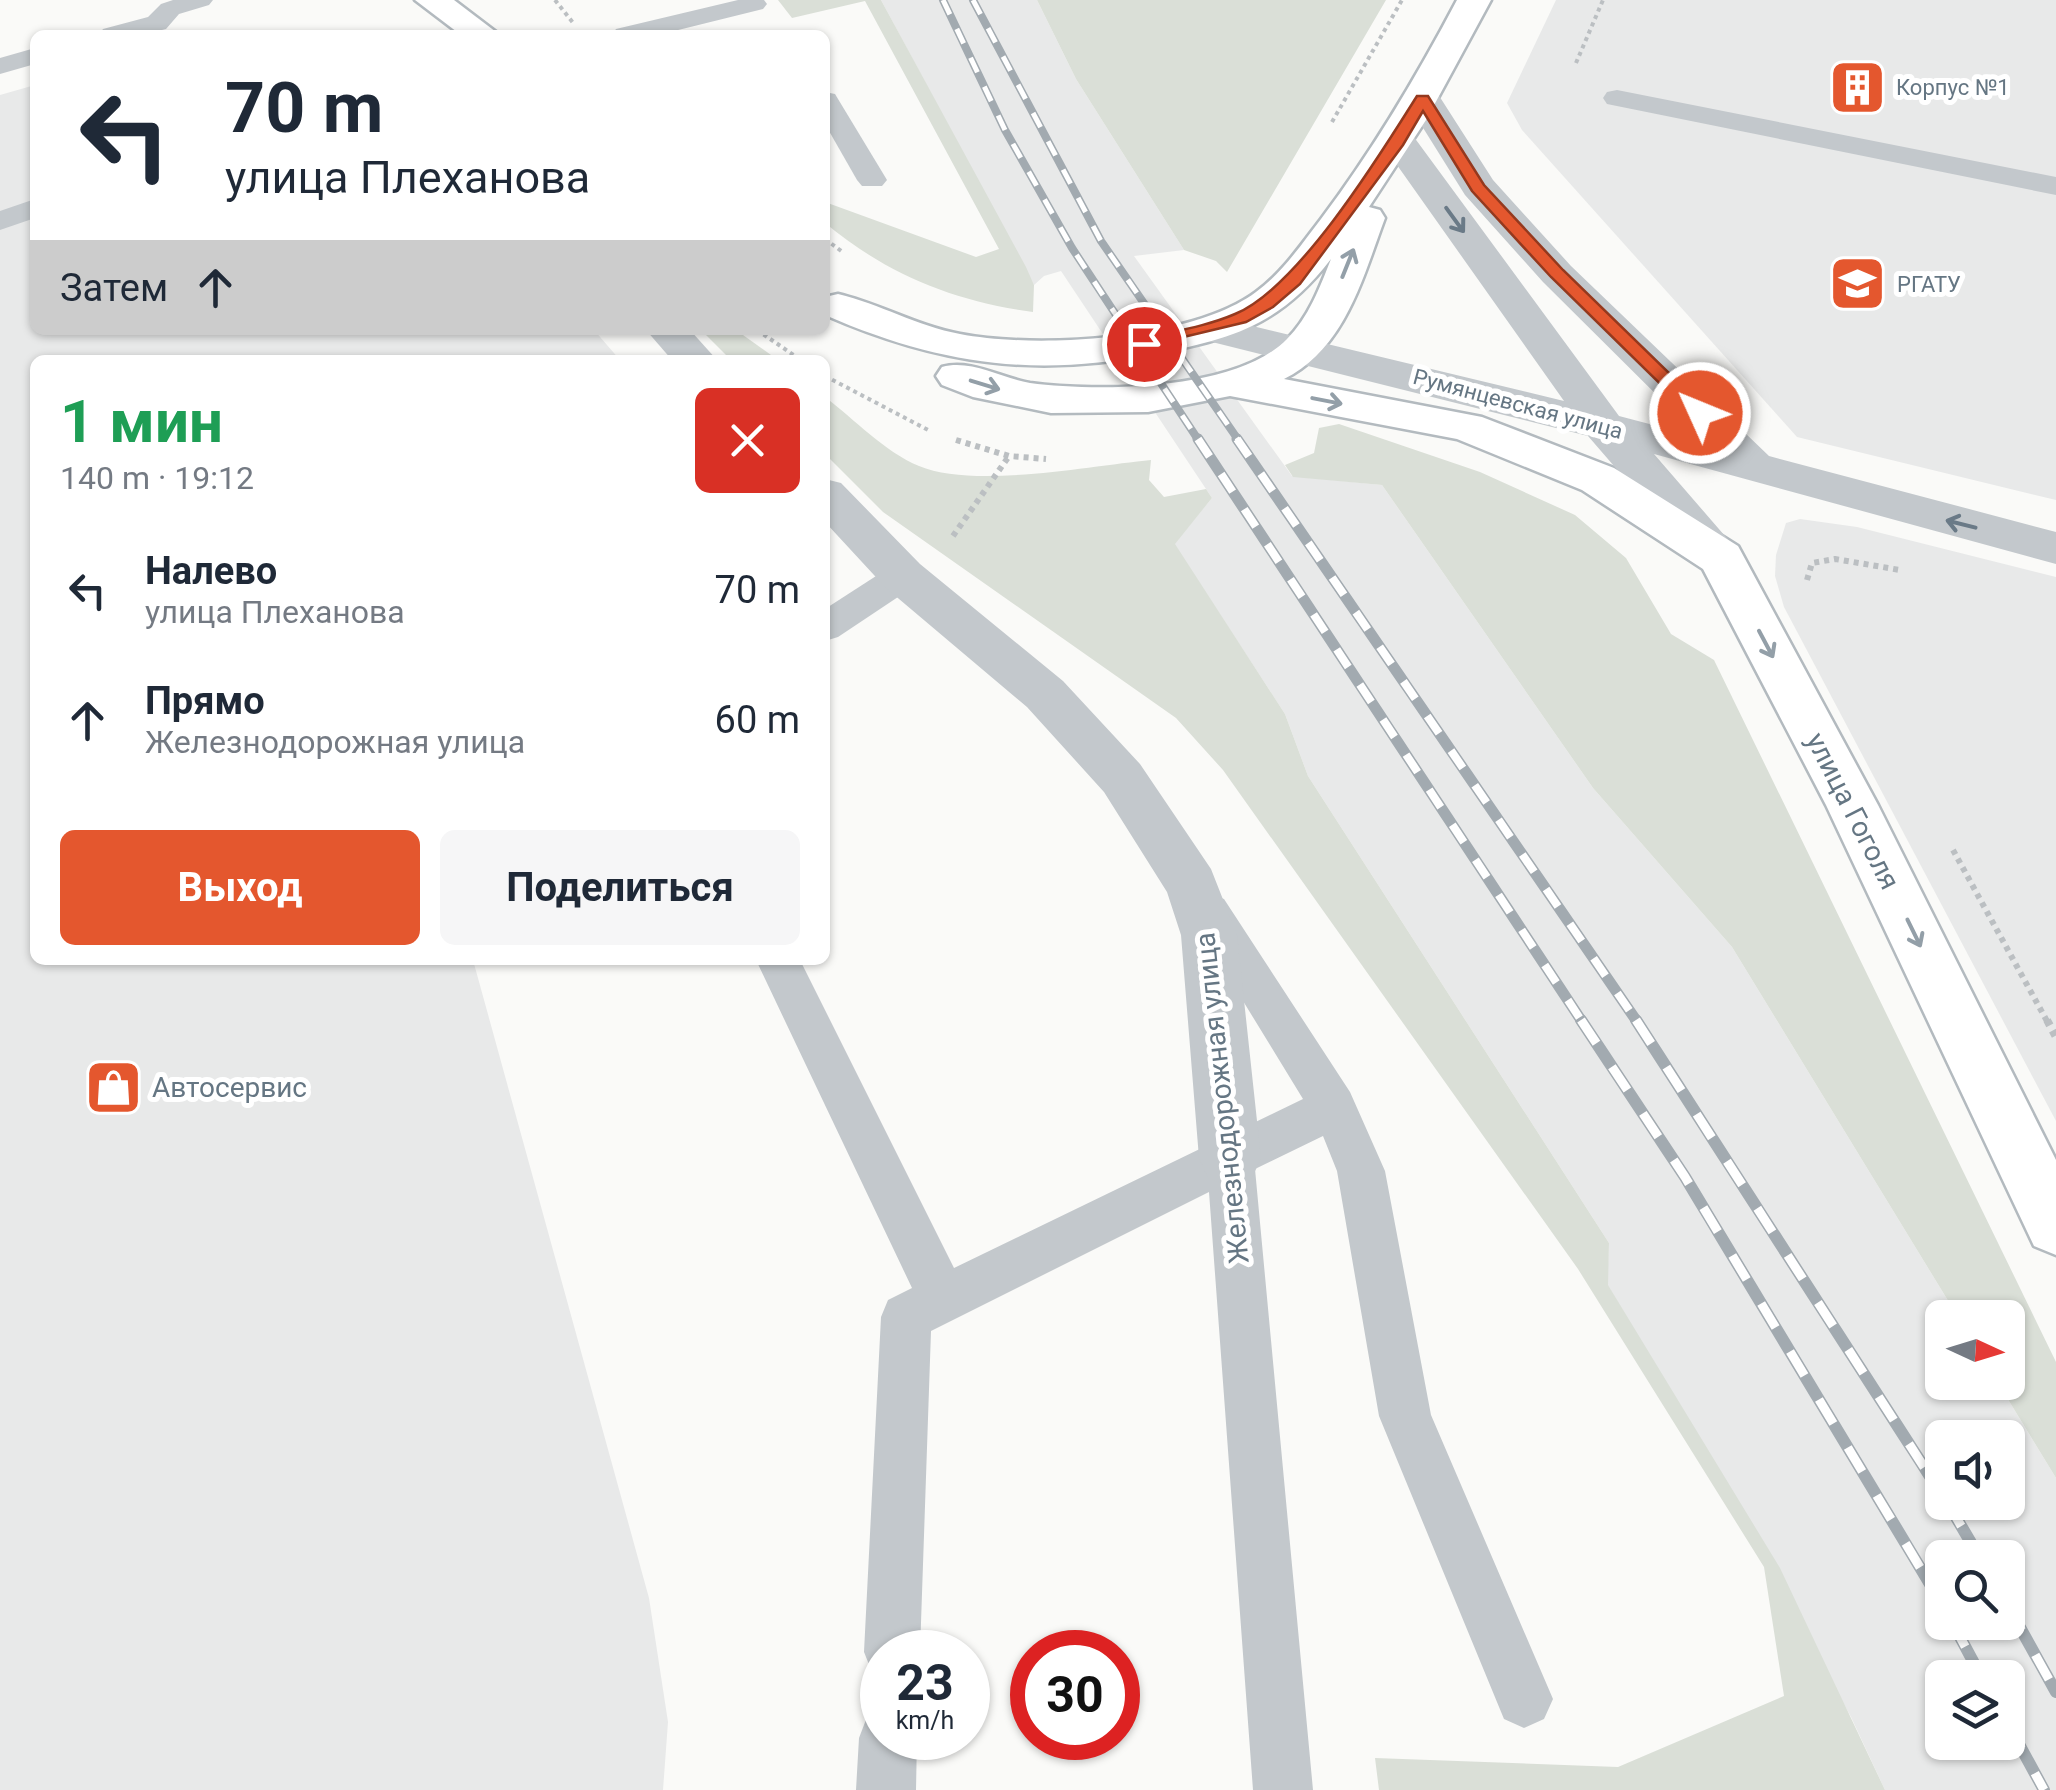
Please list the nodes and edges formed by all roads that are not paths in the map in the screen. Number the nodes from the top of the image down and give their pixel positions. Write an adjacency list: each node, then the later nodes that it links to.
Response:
1 (200, 0): 7 (lane)
2 (432, 0): 8 (main road)
3 (499, 0): 9 (main road)
4 (1474, 0): 15 (main road)
5 (754, 4): 6 (lane)
6 (709, 15): 10 (lane); 11 (lane)
7 (131, 30)
8 (477, 30)
9 (508, 30)
10 (647, 30)
11 (754, 30)
12 (30, 57): 13 (lane)
13 (0, 66)
14 (1618, 98): 19 (lane)
15 (1422, 99): 17 (main road); 29 (street)
16 (830, 109): 18 (lane)
17 (1398, 142): 23 (main road); 25 (main road, one-way to 17); 28 (street, улица Гоголя, one-way to 28)
18 (872, 180)
19 (2056, 186)
20 (30, 210): 21 (lane)
21 (0, 221)
22 (832, 302): 23 (main road); 27 (main road, one-way to 27)
23 (1211, 329): 25 (street, Румянцевская улица)
24 (672, 335): 26 (street)
25 (1302, 348): 27 (main road); 28 (street, Румянцевская улица)
26 (691, 355)
27 (1231, 382): 32 (main road, Румянцевская улица, one-way to 32)
28 (1604, 426): 29 (street, Румянцевская улица); 32 (street, улица Гоголя)
29 (1757, 469): 31 (street, Румянцевская улица, one-way to 29)
30 (830, 499): 33 (street, Железнодорожная улица)
31 (2056, 548)
32 (1720, 558): 39 (main road, улица Гоголя, one-way to 39)
33 (903, 576): 34 (lane); 35 (street, Железнодорожная улица)
34 (830, 624)
35 (1192, 886): 37 (lane); 38 (street, Железнодорожная улица)
36 (780, 965): 40 (lane)
37 (1334, 1107): 38 (lane); 42 (lane)
38 (1230, 1158): 40 (lane); 45 (lane, Железнодорожная улица)
39 (2056, 1225)
40 (942, 1297): 41 (lane)
41 (893, 1630)
42 (1524, 1699)
43 (887, 1760): 44 (lane)
44 (886, 1790)
45 (1283, 1790)

